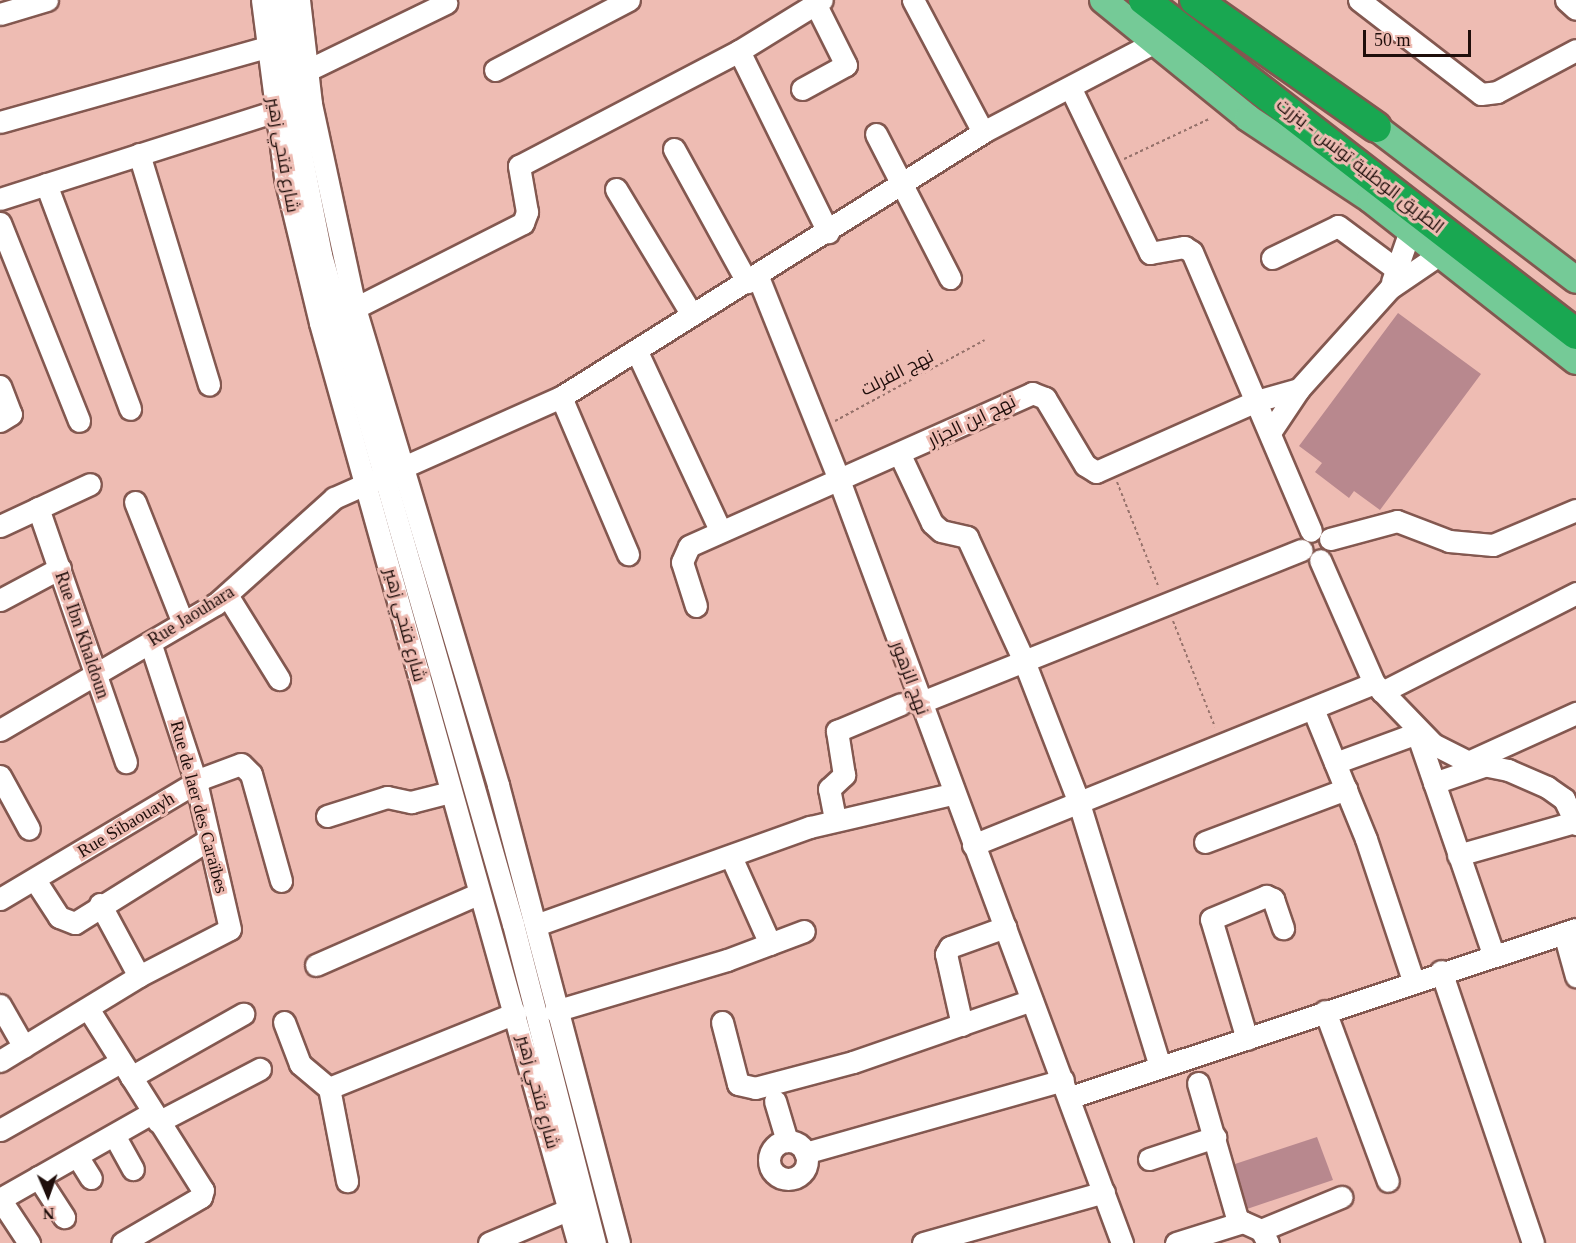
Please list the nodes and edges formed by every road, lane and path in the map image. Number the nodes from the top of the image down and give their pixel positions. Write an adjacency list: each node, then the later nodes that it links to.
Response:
1 (47, 0): 19 (street)
2 (261, 0): 21 (street, شارع فتحي زهير)
3 (280, 0): 70 (street, شارع فتحي زهير)
4 (299, 0): 25 (street)
5 (629, 0): 17 (street)
6 (913, 0): 32 (street)
7 (1103, 0): 20 (main road)
8 (1124, 0): 41 (highway)
9 (1144, 0): 51 (highway, الطريق الوطنية تونس - بنزرت)
10 (1177, 0): 51 (highway, الطريق الوطنية تونس - بنزرت)
11 (1196, 0): 31 (highway)
12 (1209, 0): 31 (main road)
13 (1359, 0): 22 (street)
14 (1566, 0): 18 (street)
15 (819, 2): 23 (street); 26 (street)
16 (446, 3): 25 (street)
17 (597, 6): 24 (street)
18 (1576, 9)
19 (0, 14)
20 (1153, 43): 27 (street, Rue Jaouhara); 41 (main road)
21 (264, 48): 28 (street, شارع فتحي زهير); 30 (street)
22 (1576, 50)
23 (740, 51): 44 (street); 52 (street)
24 (495, 70)
25 (306, 71): 52 (street)
26 (802, 89)
27 (1071, 89): 32 (street, Rue Jaouhara); 36 (street)
28 (275, 111): 35 (street); 70 (street, شارع فتحي زهير)
29 (1209, 119): 36 (path)
30 (0, 122)
31 (1376, 127): 50 (main road)
32 (983, 132): 38 (street, Rue Jaouhara)
33 (876, 134): 38 (street)
34 (674, 149): 49 (street, نهج الزهور)
35 (139, 154): 37 (street); 59 (street)
36 (1111, 166): 63 (street)
37 (46, 184): 40 (street); 64 (street)
38 (902, 186): 44 (street, Rue Jaouhara); 47 (street)
39 (616, 189): 54 (street)
40 (0, 199)
41 (1370, 199): 43 (main road)
42 (0, 223): 66 (street)
43 (1410, 231): 45 (main road); 48 (street)
44 (828, 232): 49 (street, Rue Jaouhara)
45 (1440, 254): 48 (street); 58 (main road)
46 (1272, 258): 48 (street)
47 (950, 278)
48 (1393, 279): 61 (street)
49 (753, 280): 54 (street, Rue Jaouhara); 67 (street, نهج الزهور)
50 (1576, 280)
51 (1542, 295): 53 (highway, الطريق الوطنية تونس - بنزرت); 55 (highway, الطريق الوطنية تونس - بنزرت)
52 (355, 308): 70 (street)
53 (1576, 310)
54 (692, 315): 57 (street, Rue Jaouhara)
55 (1576, 334)
56 (985, 340): 67 (path, نهج الفرلت)
57 (638, 354): 62 (street, Rue Jaouhara); 77 (street)
58 (1576, 361)
59 (209, 385)
60 (0, 386): 65 (street)
61 (1299, 389): 63 (street); 68 (street)
62 (561, 398): 70 (street, Rue Jaouhara); 80 (street)
63 (1256, 401): 68 (street); 69 (street, نهج ابن الجزار)
64 (130, 409)
65 (0, 421)
66 (79, 422)
67 (819, 429): 71 (street, نهج الزهور)
68 (1270, 431): 78 (street)
69 (900, 455): 71 (street, نهج ابن الجزار); 89 (street)
70 (384, 474): 84 (street, Rue Jaouhara); 105 (street, شارع فتحي زهير); 122 (street); 178 (street, شارع فتحي زهير)
71 (839, 480): 77 (street, نهج ابن الجزار); 93 (street, نهج الزهور)
72 (90, 484): 74 (street)
73 (135, 502): 87 (street)
74 (38, 508): 76 (street); 82 (street, Rue Ibn Khaldoun)
75 (1576, 510): 78 (street)
76 (0, 525)
77 (719, 528): 86 (street, نهج ابن الجزار)
78 (1320, 535): 79 (street); 81 (street)
79 (1301, 550): 81 (street); 89 (street)
80 (628, 554)
81 (1320, 560): 92 (street)
82 (60, 568): 85 (street); 90 (street, Rue Ibn Khaldoun)
83 (1576, 593): 92 (street)
84 (227, 595): 87 (street, Rue Jaouhara); 91 (street)
85 (0, 600)
86 (696, 606)
87 (183, 623): 88 (street, Rue Jaouhara)
88 (150, 642): 90 (street, Rue Jaouhara); 102 (street, Rue de laer des Caraïbes)
89 (1024, 661): 93 (street); 107 (street)
90 (95, 671): 96 (street, Rue Jaouhara); 98 (street, Rue Ibn Khaldoun)
91 (279, 679)
92 (1378, 688): 94 (street); 97 (street)
93 (910, 703): 106 (street, نهج الزهور); 109 (street)
94 (1313, 709): 99 (street); 107 (street)
95 (1576, 713): 100 (street)
96 (0, 730)
97 (1417, 733): 99 (street); 100 (street); 103 (street)
98 (126, 762)
99 (1335, 763): 104 (street)
100 (1478, 763): 103 (street); 110 (street)
101 (0, 776): 111 (street)
102 (196, 782): 112 (street, Rue de laer des Caraïbes); 117 (street, Rue Sibaouayh); 118 (street, Rue Sibaouayh)
103 (1434, 783): 115 (street)
104 (1346, 789): 113 (street); 133 (street)
105 (450, 792): 108 (street); 119 (street, شارع فتحي زهير)
106 (952, 794): 109 (street); 114 (street, نهج الزهور)
107 (1078, 800): 114 (street); 147 (street)
108 (327, 816)
109 (835, 819): 116 (street)
110 (1576, 823): 115 (street)
111 (29, 829)
112 (208, 840): 121 (street); 131 (street, Rue de laer des Caraïbes)
113 (1205, 842)
114 (974, 845): 123 (street, نهج الزهور)
115 (1458, 855): 128 (street)
116 (732, 859): 122 (street); 127 (street)
117 (35, 880): 120 (street, Rue Sibaouayh); 121 (street)
118 (281, 881)
119 (478, 894): 129 (street); 139 (street, شارع فتحي زهير)
120 (0, 899)
121 (100, 904): 131 (street)
122 (536, 926): 137 (street)
123 (1005, 927): 134 (street, نهج الزهور); 143 (street)
124 (1283, 928): 144 (street)
125 (804, 931): 127 (street)
126 (1570, 931): 128 (street); 132 (street)
127 (770, 944): 137 (street)
128 (1494, 954): 130 (street)
129 (316, 965)
130 (1441, 971): 133 (street); 183 (street)
131 (139, 976): 136 (street)
132 (1576, 976)
133 (1413, 980): 138 (street)
134 (1032, 1000): 143 (street); 152 (street, نهج الزهور)
135 (0, 1005): 145 (street)
136 (89, 1010): 145 (street); 149 (street)
137 (555, 1011): 179 (street)
138 (1325, 1011): 144 (street); 166 (street)
139 (516, 1012): 151 (street); 170 (street, شارع فتحي زهير)
140 (243, 1014): 149 (street)
141 (284, 1022): 151 (street)
142 (722, 1022): 143 (street)
143 (962, 1025)
144 (1247, 1039): 147 (street)
145 (24, 1047): 146 (street)
146 (0, 1061)
147 (1160, 1067): 152 (street)
148 (260, 1069): 154 (street)
149 (126, 1070): 154 (street); 155 (street)
150 (1198, 1083): 157 (street)
151 (329, 1088): 165 (street)
152 (1067, 1089): 159 (street); 167 (street, نهج الزهور)
153 (775, 1101): 158 (street)
154 (155, 1117): 156 (street); 175 (street)
155 (0, 1130)
156 (114, 1136): 160 (street); 162 (street)
157 (1215, 1137): 161 (street); 172 (street)
158 (787, 1141): 159 (street); 159 (street)
159 (805, 1153)
160 (77, 1156): 163 (street); 164 (street)
161 (1149, 1159)
162 (133, 1169)
163 (38, 1177): 169 (street); 171 (street)
164 (92, 1178)
165 (347, 1181)
166 (1388, 1181)
167 (1104, 1192): 180 (street); 181 (street, نهج الزهور)
168 (1341, 1197): 173 (street)
169 (0, 1199): 174 (street)
170 (570, 1209): 176 (street); 177 (street, شارع فتحي زهير)
171 (64, 1217)
172 (1238, 1222): 173 (street); 182 (street)
173 (1264, 1236)
174 (28, 1243)
175 (122, 1243)
176 (489, 1243)
177 (578, 1243)
178 (595, 1243)
179 (619, 1243)
180 (923, 1243)
181 (1122, 1243)
182 (1176, 1243)
183 (1533, 1243)

